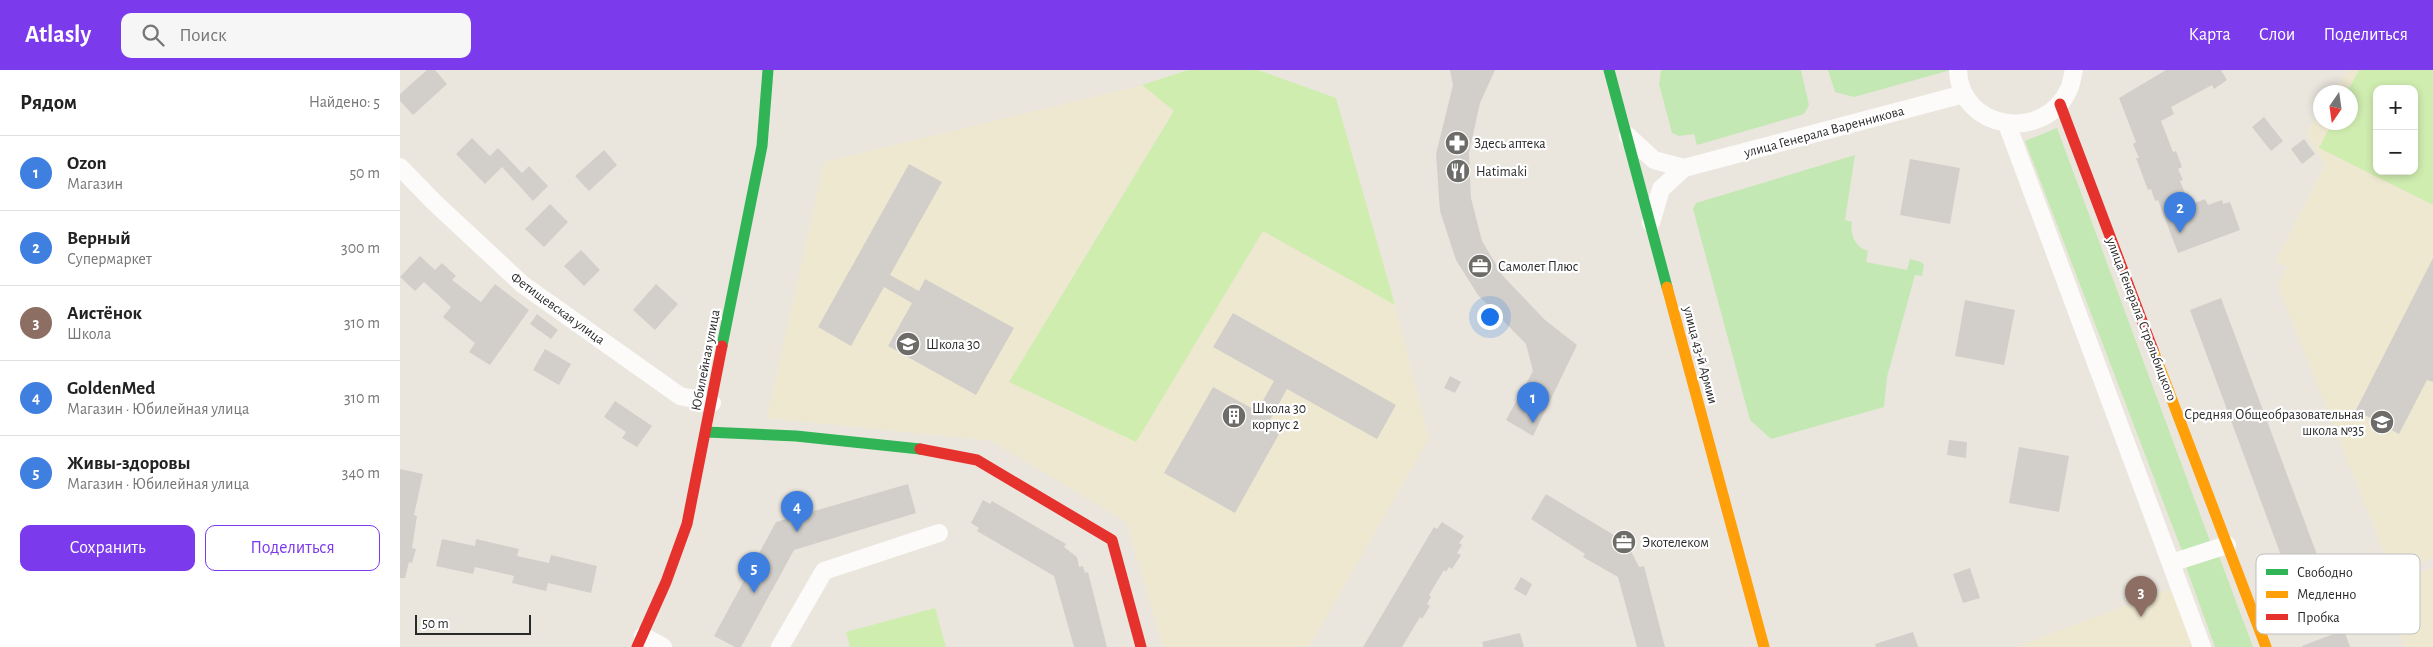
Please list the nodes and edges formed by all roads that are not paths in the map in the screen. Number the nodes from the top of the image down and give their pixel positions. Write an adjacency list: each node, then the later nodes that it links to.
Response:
1 (768, 70): 12 (street, Юбилейная улица)
2 (1609, 70): 8 (street, улица 43-й Армии)
3 (1958, 70): 5 (street)
4 (2074, 70): 6 (street)
5 (1964, 94): 7 (street); 10 (street, улица Генерала Варенникова)
6 (2060, 104): 7 (street); 15 (street, улица Генерала Стрельбицкого)
7 (2007, 124): 16 (street)
8 (1627, 135): 10 (street, улица Генерала Варенникова); 11 (street, улица 43-й Армии)
9 (400, 167): 12 (street, Фетищевская улица)
10 (1684, 168): 11 (street, улица Генерала Варенникова)
11 (1650, 224): 23 (street, улица 43-й Армии)
12 (712, 403): 13 (street, Юбилейная улица)
13 (706, 432): 19 (street, Юбилейная улица); 22 (street)
14 (939, 533): 21 (street)
15 (2227, 545): 16 (street); 17 (street, улица Генерала Стрельбицкого)
16 (2171, 563): 24 (street)
17 (2256, 621)
18 (2261, 634): 25 (street, улица Генерала Стрельбицкого)
19 (640, 641): 20 (street)
20 (663, 647)
21 (780, 647)
22 (1141, 647)
23 (1764, 647)
24 (2202, 647)
25 (2266, 647)

